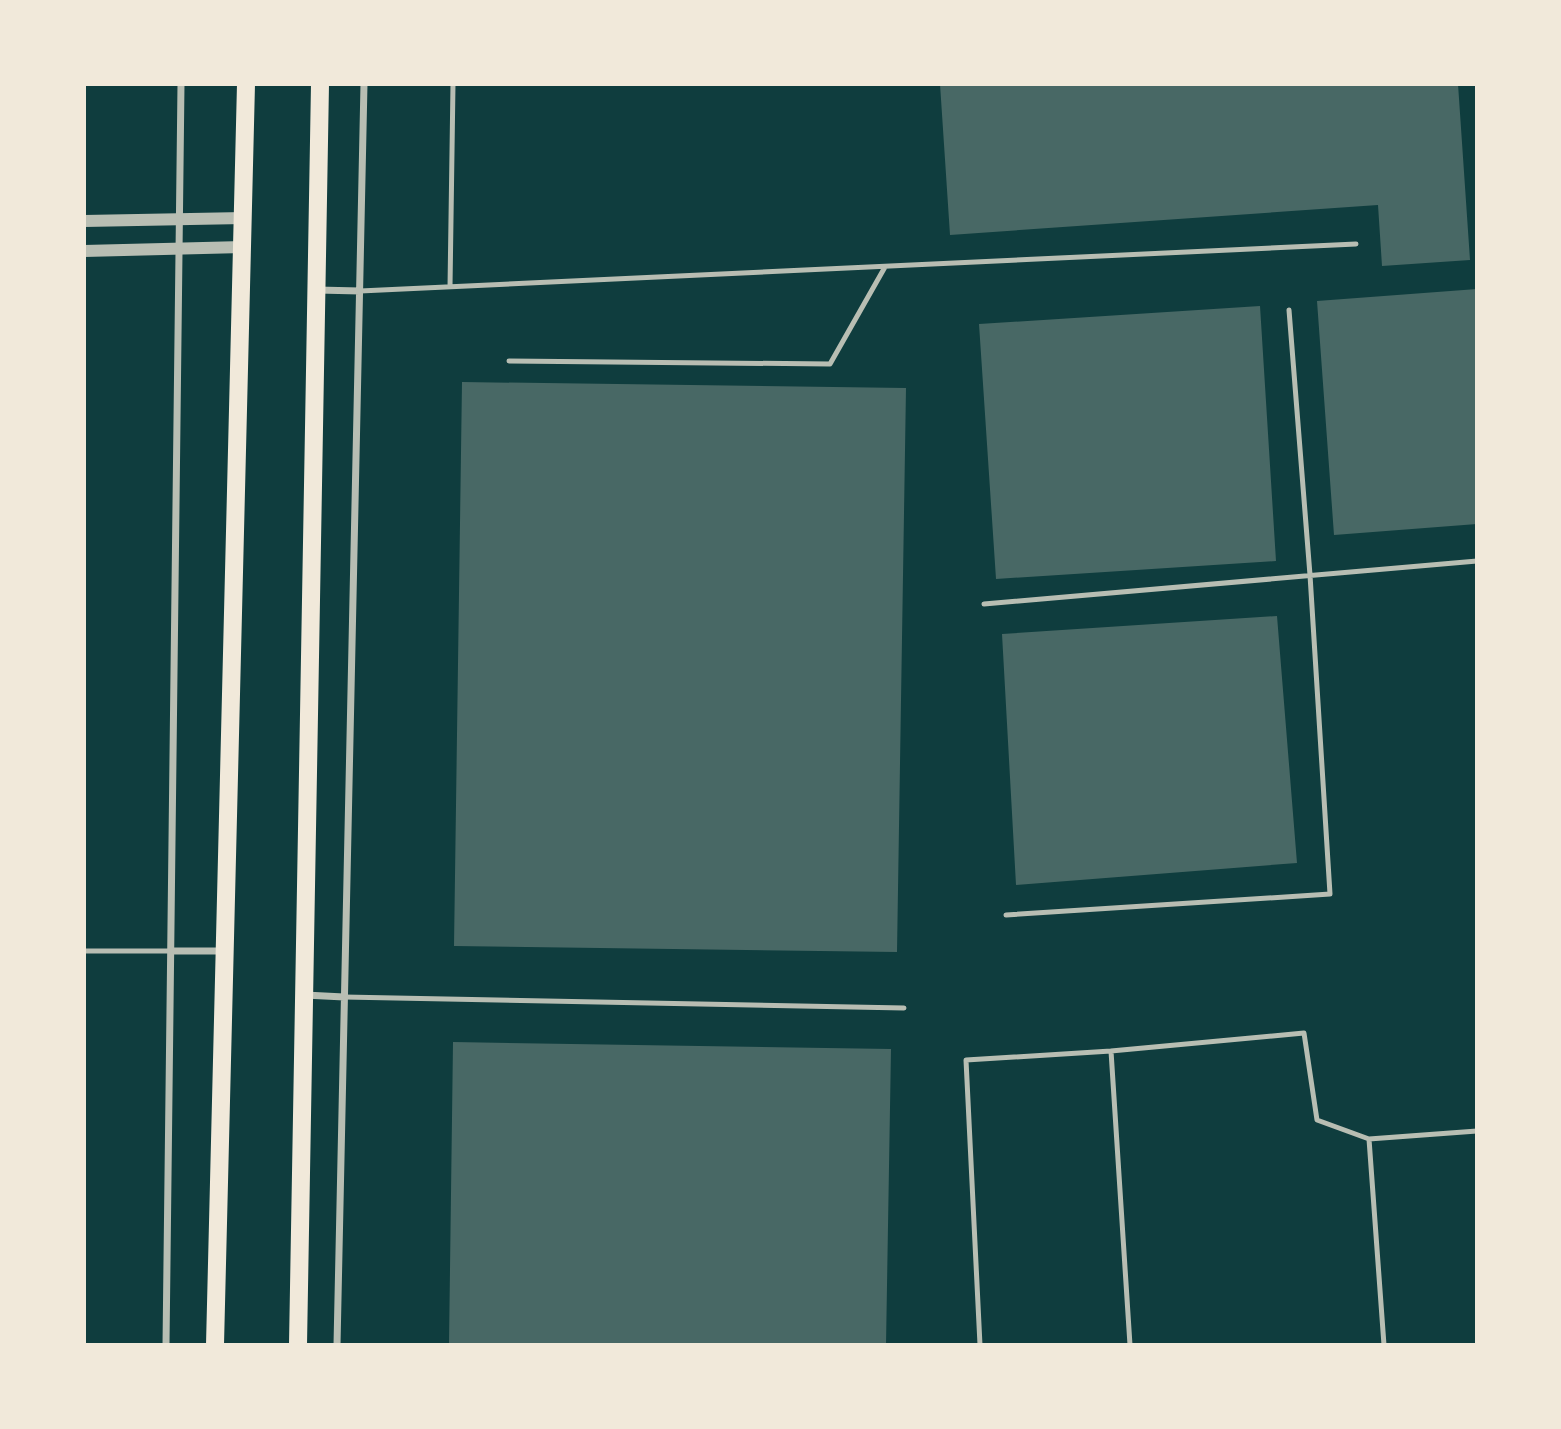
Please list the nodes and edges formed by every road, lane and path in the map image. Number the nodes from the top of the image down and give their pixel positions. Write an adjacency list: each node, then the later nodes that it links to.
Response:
1 (181, 84): 7 (street)
2 (246, 84): 6 (main road)
3 (320, 84): 15 (main road)
4 (364, 84): 16 (street)
5 (453, 84): 14 (lane)
6 (244, 218): 7 (street); 10 (main road)
7 (180, 219): 8 (street); 11 (street)
8 (84, 221)
9 (1356, 244): 13 (lane)
10 (243, 247): 11 (street); 25 (main road)
11 (180, 249): 12 (street); 24 (street)
12 (84, 251)
13 (885, 267): 14 (lane); 18 (lane)
14 (450, 287): 16 (lane)
15 (316, 290): 16 (street); 26 (main road)
16 (360, 291): 27 (street)
17 (1289, 310): 20 (lane)
18 (509, 362)
19 (1477, 561): 20 (lane)
20 (1310, 575): 21 (lane); 22 (lane)
21 (984, 604)
22 (1006, 915)
23 (84, 951): 24 (lane)
24 (171, 951): 25 (street); 32 (street)
25 (225, 951): 33 (main road)
26 (304, 995): 27 (street); 34 (main road)
27 (344, 997): 28 (lane); 35 (street)
28 (904, 1008)
29 (1111, 1051): 31 (lane); 36 (lane); 37 (lane)
30 (1477, 1131): 31 (lane)
31 (1369, 1139): 38 (lane)
32 (166, 1345)
33 (215, 1345)
34 (298, 1345)
35 (337, 1345)
36 (981, 1345)
37 (1130, 1345)
38 (1384, 1345)

